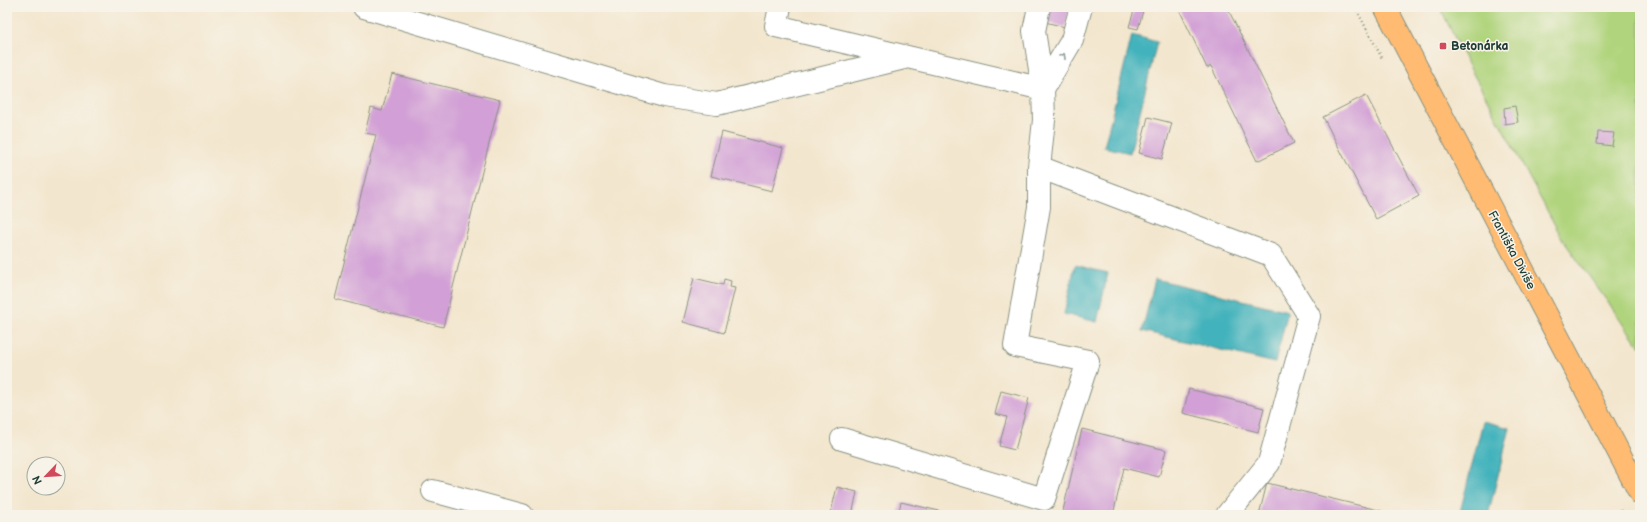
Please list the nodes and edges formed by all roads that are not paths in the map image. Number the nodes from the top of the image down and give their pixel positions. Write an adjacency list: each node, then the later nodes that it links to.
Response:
1 (364, 7): 6 (lane)
2 (780, 7): 6 (lane)
3 (1039, 7): 7 (lane)
4 (1081, 7): 7 (lane, one-way to 4)
5 (1385, 7): 11 (main road, Františka Diviše)
6 (908, 57): 7 (lane)
7 (1043, 89): 8 (lane)
8 (1039, 167): 9 (lane); 13 (lane)
9 (842, 440)
10 (432, 491): 12 (lane)
11 (1640, 493)
12 (522, 515)
13 (1227, 515)

